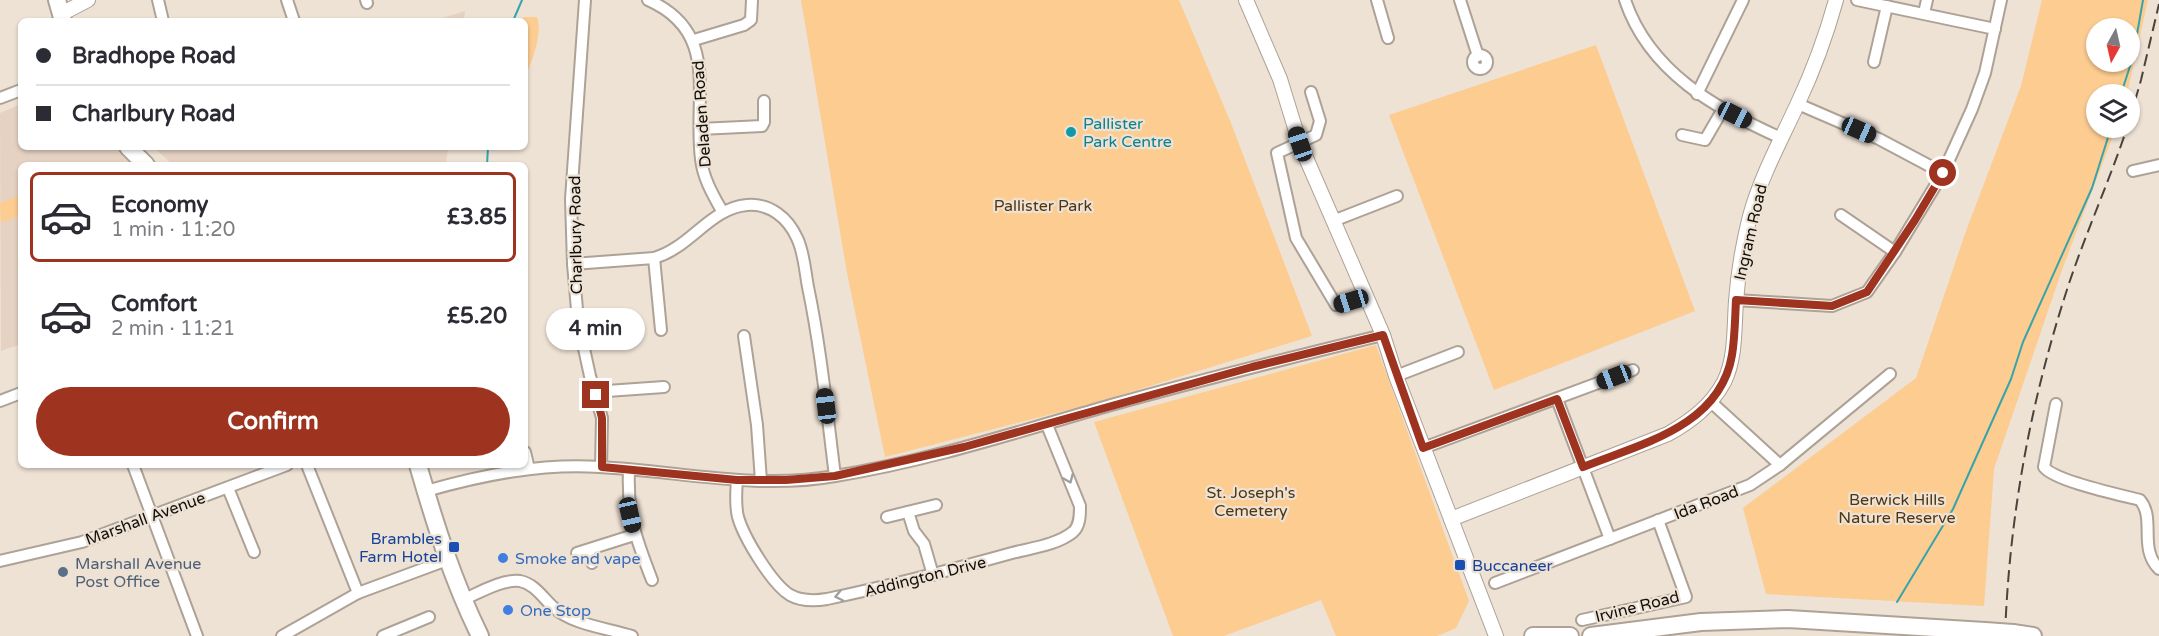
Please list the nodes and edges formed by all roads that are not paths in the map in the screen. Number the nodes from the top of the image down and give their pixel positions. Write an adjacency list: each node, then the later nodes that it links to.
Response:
1 (88, 0): 17 (street)
2 (158, 0): 19 (street)
3 (287, 0): 20 (street)
4 (585, 0): 48 (street, Charlbury Road)
5 (648, 0): 23 (street, Deladen Road)
6 (752, 0): 23 (street)
7 (1246, 0): 36 (street)
8 (1377, 0): 22 (street)
9 (1460, 0): 24 (street)
10 (1625, 0): 28 (street)
11 (1743, 0): 28 (street)
12 (1836, 0): 31 (street, Ingram Road)
13 (1857, 0): 16 (street)
14 (1927, 0): 18 (street)
15 (2001, 0): 21 (street)
16 (1887, 6): 18 (street); 25 (street)
17 (60, 12)
18 (1924, 13): 21 (street)
19 (163, 18)
20 (293, 18)
21 (1995, 29): 41 (street)
22 (1388, 38)
23 (694, 40): 33 (street, Deladen Road)
24 (1476, 51)
25 (1874, 62)
26 (18, 91): 29 (street)
27 (1311, 92): 36 (street)
28 (1697, 93): 32 (street)
29 (0, 98)
30 (764, 101): 33 (street)
31 (1798, 104): 35 (street, Ingram Road); 41 (street)
32 (1723, 109): 34 (street); 35 (street)
33 (700, 129): 43 (street, Deladen Road)
34 (1682, 135)
35 (1781, 138): 50 (street, Ingram Road)
36 (1300, 144): 45 (street); 49 (street)
37 (131, 150): 38 (main road)
38 (143, 162)
39 (2159, 165): 40 (street)
40 (2133, 171)
41 (1943, 173): 46 (street)
42 (1397, 196): 45 (street)
43 (722, 211): 47 (street); 77 (street)
44 (1841, 215): 46 (street)
45 (1334, 221): 49 (street)
46 (1895, 252): 50 (street)
47 (654, 258): 48 (street); 51 (street)
48 (573, 264): 60 (street, Charlbury Road)
49 (1366, 296): 52 (street)
50 (1736, 300): 63 (street, Ingram Road)
51 (661, 330)
52 (1383, 335): 57 (street); 65 (street)
53 (744, 336): 79 (street)
54 (1458, 352): 57 (street)
55 (1633, 370): 61 (street)
56 (1890, 374): 68 (street, Ida Road)
57 (1396, 376): 66 (street)
58 (664, 387): 60 (street)
59 (18, 394): 62 (street)
60 (596, 395): 69 (street, Charlbury Road)
61 (1557, 399): 66 (street); 70 (street)
62 (0, 401)
63 (1711, 402): 68 (street); 70 (street, Ingram Road)
64 (2056, 404): 94 (street)
65 (1047, 425): 77 (street); 95 (street, Addington Drive, one-way to 95)
66 (1423, 448): 86 (street)
67 (528, 465): 75 (street)
68 (1780, 465): 87 (street, Ida Road)
69 (602, 467): 75 (street); 76 (street)
70 (1583, 467): 86 (street, Ingram Road); 89 (street)
71 (134, 468): 84 (street)
72 (280, 468): 80 (street, Marshall Avenue)
73 (308, 468): 98 (street)
74 (419, 468): 81 (main road)
75 (529, 469): 81 (street)
76 (628, 470): 78 (street); 88 (street)
77 (835, 476): 79 (street)
78 (737, 480): 79 (street); 95 (street, Addington Drive, one-way to 78)
79 (762, 480)
80 (228, 488): 84 (street, Marshall Avenue); 90 (street)
81 (426, 491): 91 (main road)
82 (936, 505): 83 (street)
83 (908, 512): 85 (street); 95 (street)
84 (151, 516): 92 (street, Marshall Avenue); 105 (street)
85 (887, 517)
86 (1451, 519): 110 (street)
87 (1658, 520): 89 (street, Ida Road); 101 (street, Irvine Road)
88 (634, 535): 93 (street); 96 (street)
89 (1610, 539): 97 (street, Ida Road)
90 (254, 552)
91 (447, 560): 98 (street); 99 (main road)
92 (0, 561)
93 (592, 563)
94 (2159, 569)
95 (933, 575)
96 (652, 580)
97 (1496, 583)
98 (358, 593): 106 (street)
99 (462, 600): 104 (street); 108 (main road)
100 (429, 617): 103 (street)
101 (1582, 620)
102 (1908, 627): 113 (main road); 114 (main road); 115 (main road, bridge)
103 (403, 632): 107 (street)
104 (610, 633): 109 (street)
105 (197, 636)
106 (282, 636)
107 (383, 636)
108 (480, 636)
109 (632, 636)
110 (1496, 636)
111 (1533, 636): 112 (main road)
112 (1570, 636)
113 (1591, 636)
114 (1943, 636)
115 (2033, 636)

